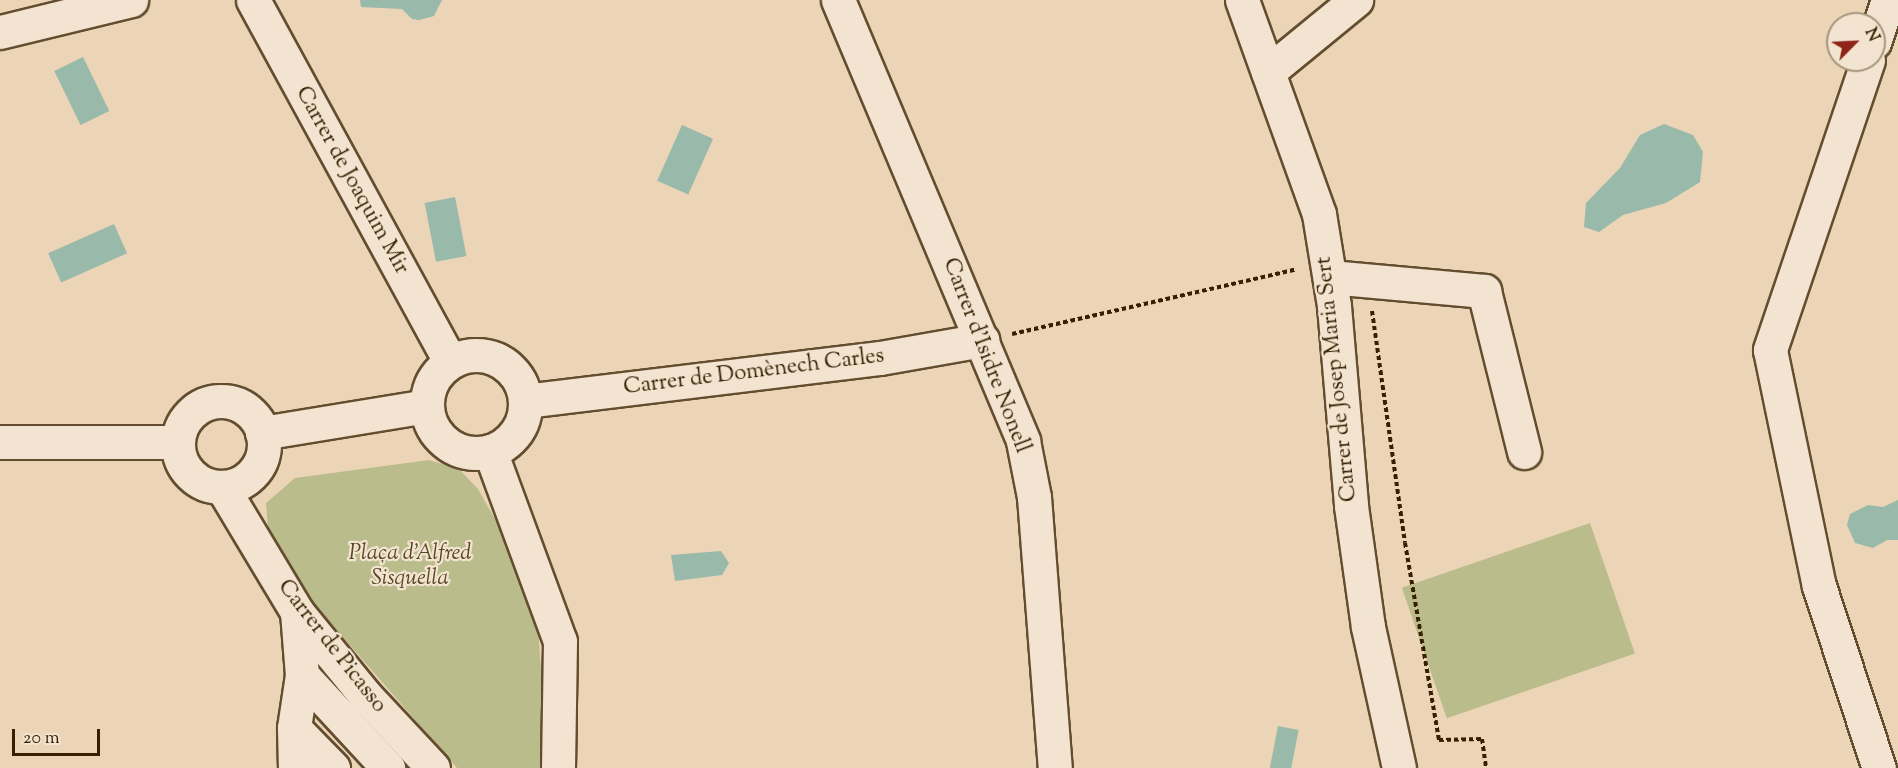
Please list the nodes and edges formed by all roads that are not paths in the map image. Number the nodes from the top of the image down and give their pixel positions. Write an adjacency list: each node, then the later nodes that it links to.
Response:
1 (131, 0): 6 (street)
2 (253, 0): 11 (street, Carrer de Joaquim Mir)
3 (838, 0): 10 (street, Carrer d'Isidre Nonell)
4 (1242, 0): 7 (street, Carrer de Josep Maria Sert)
5 (1356, 0): 7 (street)
6 (0, 32)
7 (1268, 72): 9 (street, Carrer de Josep Maria Sert)
8 (1864, 72): 30 (street)
9 (1330, 282): 18 (street); 29 (street, Carrer de Josep Maria Sert)
10 (982, 340): 12 (street, Carrer de Domènech Carles); 28 (street, Carrer d'Isidre Nonell)
11 (450, 362): 12 (street); 13 (street)
12 (525, 401): 17 (street)
13 (427, 406): 14 (street); 17 (street)
14 (262, 433): 15 (street); 19 (street)
15 (178, 441): 16 (street); 19 (street)
16 (0, 442)
17 (490, 451): 27 (street)
18 (1524, 452)
19 (222, 486): 20 (street, Carrer de Picasso)
20 (297, 612): 21 (street); 26 (street, Carrer de Picasso)
21 (302, 675): 22 (street); 25 (street)
22 (294, 728): 23 (street); 24 (street)
23 (295, 768)
24 (333, 768)
25 (388, 768)
26 (433, 768)
27 (558, 768)
28 (1055, 768)
29 (1399, 768)
30 (1879, 768)

